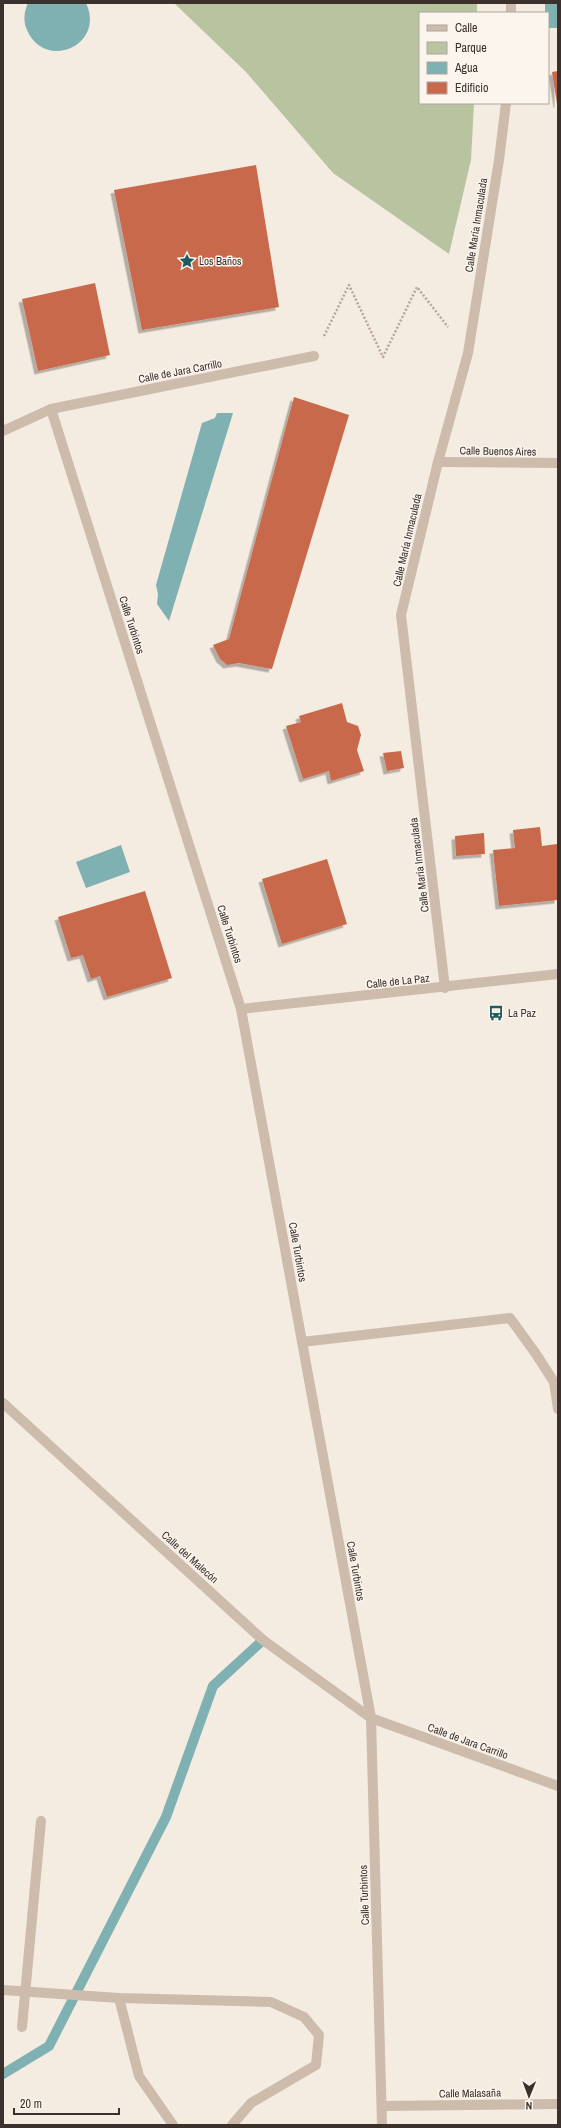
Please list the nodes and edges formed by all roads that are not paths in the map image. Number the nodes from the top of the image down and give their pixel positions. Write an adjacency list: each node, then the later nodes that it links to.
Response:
1 (506, 104): 5 (street, Calle María Inmaculada)
2 (314, 356): 3 (street, Calle de Jara Carrillo)
3 (51, 409): 4 (street, Calle de Jara Carrillo); 9 (street, Calle Turbintos)
4 (3, 431)
5 (438, 462): 6 (street, Calle Buenos Aires); 8 (street, Calle María Inmaculada)
6 (558, 463)
7 (558, 974): 8 (street, Calle de La Paz)
8 (446, 988): 9 (street, Calle de La Paz)
9 (241, 1010): 10 (street, Calle Turbintos)
10 (302, 1342): 12 (street); 13 (street, Calle Turbintos)
11 (3, 1403): 13 (street, Calle del Malecón)
12 (558, 1410)
13 (371, 1718): 14 (street, Calle de Jara Carrillo); 21 (street, Calle Turbintos)
14 (558, 1786)
15 (41, 1821): 17 (street)
16 (3, 1990): 17 (street)
17 (24, 1990): 18 (street); 19 (street)
18 (118, 1998): 22 (street); 23 (street)
19 (22, 2027)
20 (558, 2104): 21 (street, Calle Malasaña)
21 (382, 2106): 24 (street, Calle Turbintos)
22 (173, 2125)
23 (232, 2125)
24 (382, 2125)

